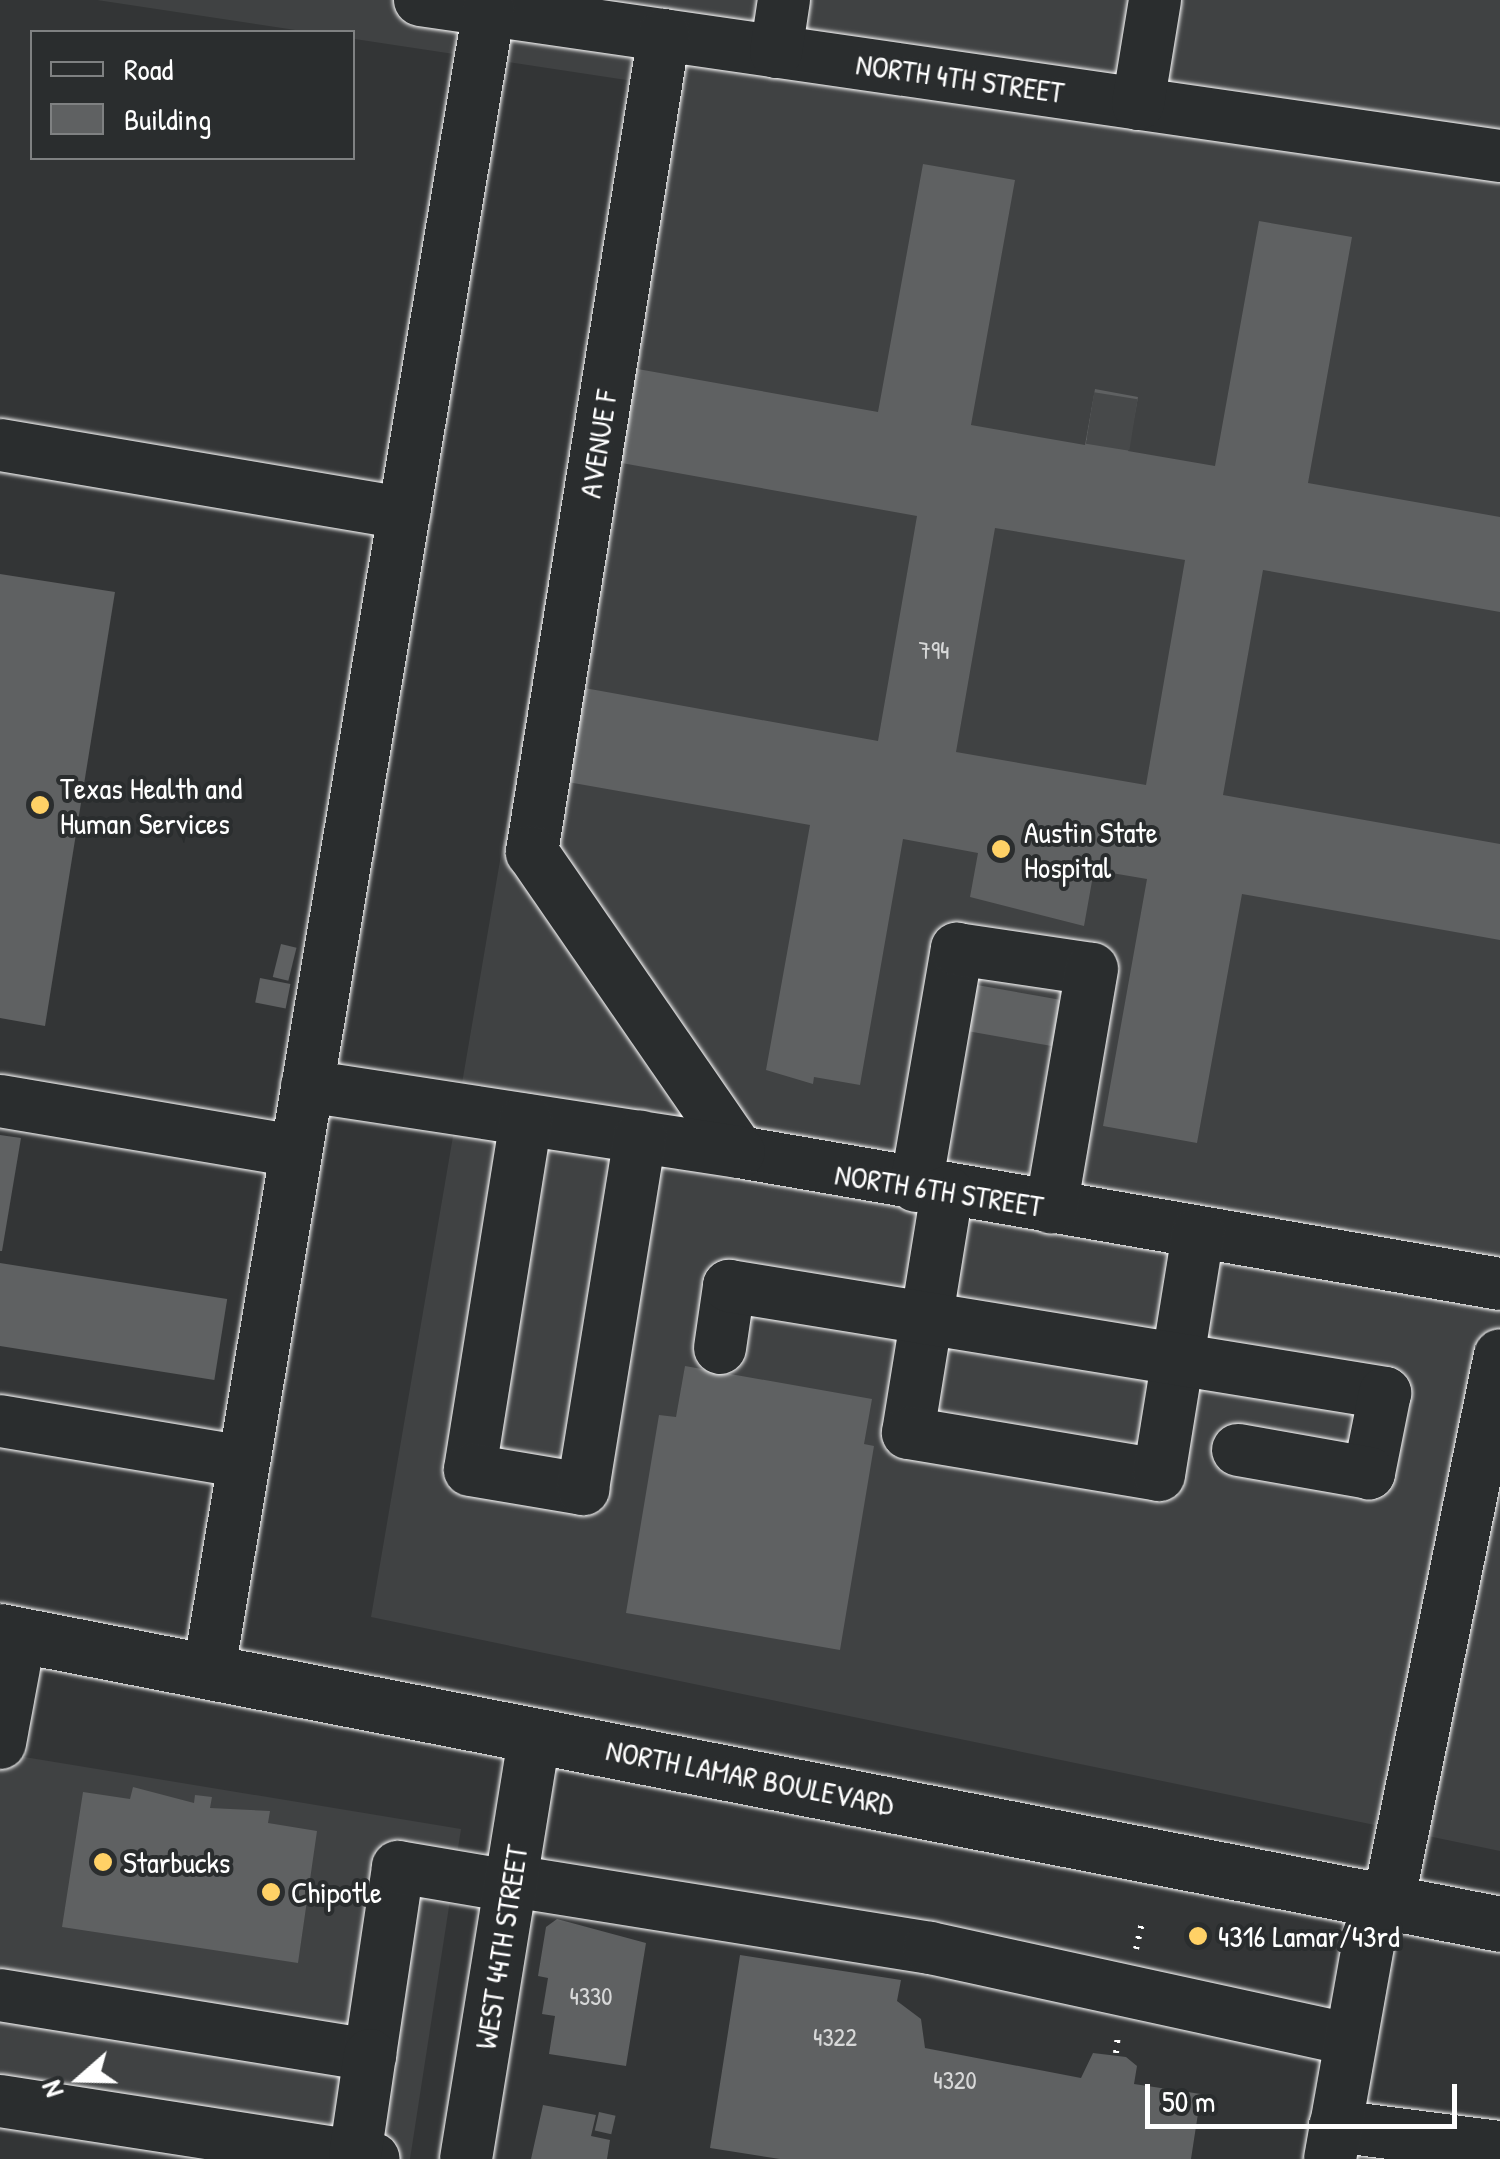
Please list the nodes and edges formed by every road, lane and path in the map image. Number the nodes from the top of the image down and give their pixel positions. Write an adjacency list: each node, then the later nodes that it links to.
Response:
1 (420, 0): 4 (street, NORTH 4TH STREET)
2 (784, 0): 6 (street)
3 (1154, 0): 7 (street)
4 (488, 10): 5 (street, NORTH 4TH STREET); 10 (street)
5 (664, 35): 6 (street, NORTH 4TH STREET); 16 (street, AVENUE F)
6 (776, 52): 7 (street, NORTH 4TH STREET)
7 (1138, 104): 8 (street, NORTH 4TH STREET)
8 (1500, 156)
9 (0, 445): 10 (street)
10 (404, 513): 11 (street)
11 (307, 1086): 13 (street, NORTH 6TH STREET); 15 (street)
12 (0, 1101): 15 (street)
13 (526, 1120): 14 (street, NORTH 6TH STREET); 14 (street)
14 (640, 1137): 16 (street, NORTH 6TH STREET)
15 (296, 1151): 27 (street)
16 (739, 1152): 17 (street, NORTH 6TH STREET)
17 (931, 1189): 18 (street, NORTH 6TH STREET); 18 (street); 21 (street)
18 (1051, 1208): 19 (street, NORTH 6TH STREET)
19 (1198, 1233): 20 (street, NORTH 6TH STREET); 24 (street)
20 (1500, 1284)
21 (927, 1318): 22 (street); 24 (street); 24 (street)
22 (720, 1348)
23 (1500, 1355): 33 (street)
24 (1177, 1360): 26 (street)
25 (0, 1421): 27 (street)
26 (1238, 1450)
27 (244, 1462): 29 (street)
28 (10, 1633): 29 (main road, NORTH LAMAR BOULEVARD); 31 (street)
29 (209, 1670): 30 (main road, NORTH LAMAR BOULEVARD)
30 (535, 1735): 32 (street, WEST 44TH STREET); 33 (main road, NORTH LAMAR BOULEVARD)
31 (0, 1742)
32 (511, 1883): 36 (street); 37 (street); 42 (street, WEST 44TH STREET)
33 (1382, 1902): 34 (main road, NORTH LAMAR BOULEVARD); 36 (street)
34 (1500, 1924)
35 (0, 1995): 37 (street)
36 (1349, 2040): 39 (street)
37 (370, 2055): 41 (street)
38 (0, 2101): 41 (street)
39 (1332, 2143): 40 (street)
40 (1500, 2147)
41 (364, 2157)
42 (466, 2159)

